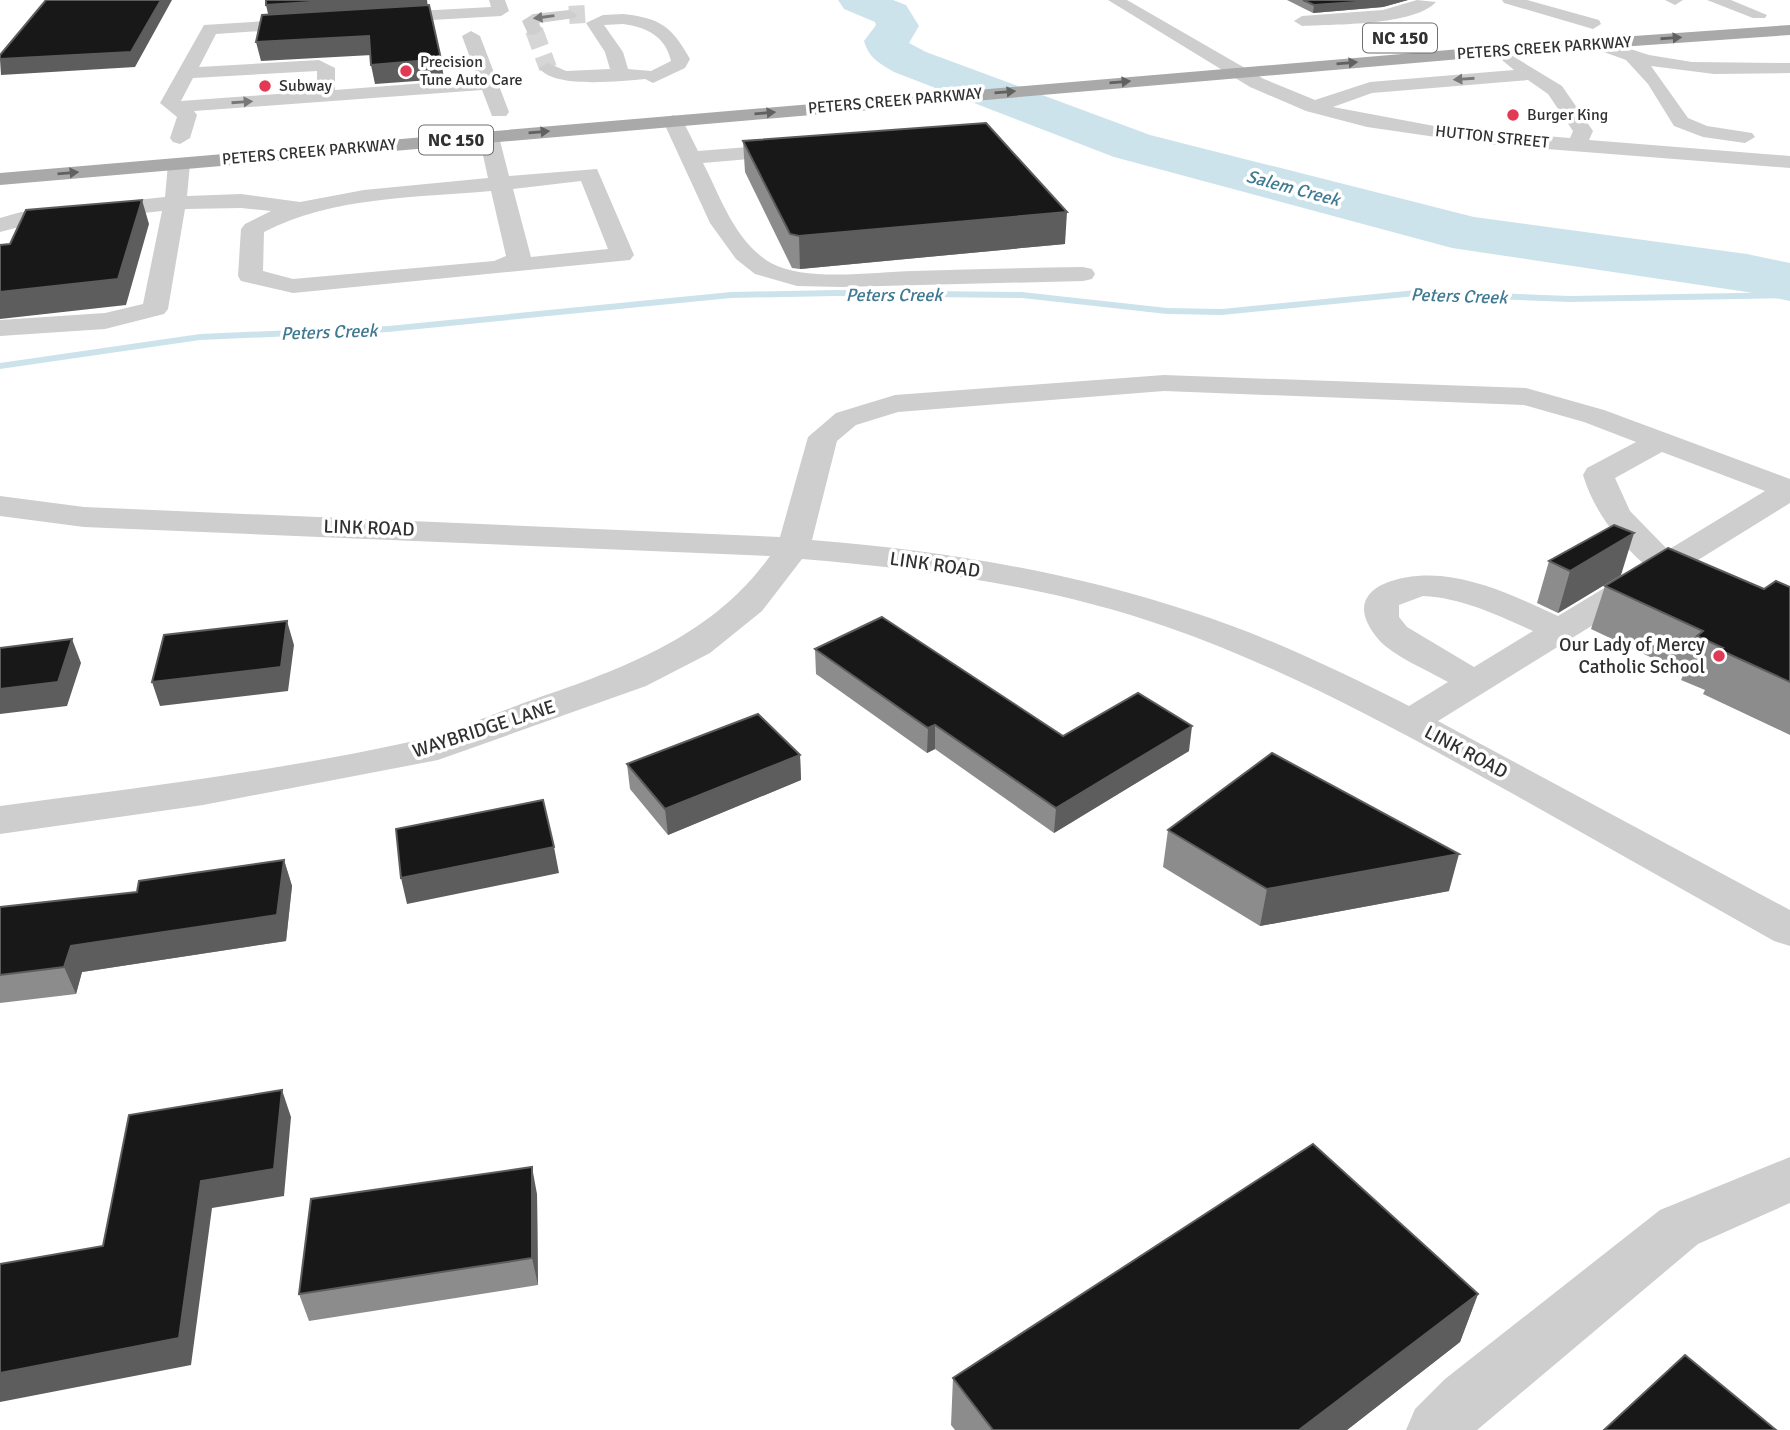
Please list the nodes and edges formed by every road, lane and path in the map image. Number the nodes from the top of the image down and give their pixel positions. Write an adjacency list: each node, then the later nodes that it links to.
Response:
1 (497, 0): 8 (street)
2 (1116, 0): 18 (street, HUTTON STREET)
3 (1425, 0): 10 (street)
4 (1555, 0): 5 (street)
5 (1517, 2): 11 (street)
6 (1716, 9): 7 (main road)
7 (1790, 14)
8 (362, 19)
9 (335, 21): 24 (street)
10 (1302, 21)
11 (1600, 24): 12 (main road, PETERS CREEK PARKWAY)
12 (1537, 27)
13 (534, 30): 28 (street, one-way to 13)
14 (1790, 30): 16 (main road, PETERS CREEK PARKWAY / NC 150, one-way to 14)
15 (471, 36): 27 (street)
16 (1596, 44): 17 (main road, PETERS CREEK PARKWAY / NC 150); 20 (street)
17 (1494, 51): 21 (main road, PETERS CREEK PARKWAY / NC 150, one-way to 17); 26 (street)
18 (1209, 54): 19 (main road); 21 (street, HUTTON STREET)
19 (1182, 57)
20 (1635, 59): 23 (street); 42 (street)
21 (1237, 62): 33 (street, HUTTON STREET); 37 (main road, PETERS CREEK PARKWAY / NC 150, one-way to 21)
22 (548, 68): 25 (street)
23 (1790, 68)
24 (186, 73): 30 (street); 32 (street)
25 (619, 73): 28 (street); 28 (street)
26 (1532, 74): 29 (street, one-way to 29); 44 (street)
27 (488, 84): 30 (street); 34 (street)
28 (663, 85)
29 (1370, 88): 31 (street); 33 (street)
30 (326, 96): 32 (street, one-way to 30)
31 (1422, 106)
32 (174, 107): 40 (street)
33 (1313, 107): 41 (street, HUTTON STREET)
34 (505, 112): 35 (main road, NC 150)
35 (472, 114)
36 (1445, 114): 41 (street)
37 (673, 121): 39 (main road, PETERS CREEK PARKWAY / NC 150, one-way to 37); 47 (street)
38 (207, 136): 40 (main road, PETERS CREEK PARKWAY)
39 (489, 137): 49 (main road, PETERS CREEK PARKWAY / NC 150); 52 (street)
40 (180, 138): 43 (main road, PETERS CREEK PARKWAY); 49 (main road)
41 (1489, 139): 44 (street, HUTTON STREET)
42 (1768, 140)
43 (153, 141)
44 (1577, 145): 46 (street, HUTTON STREET)
45 (813, 148): 47 (street)
46 (1697, 155): 48 (street, HUTTON STREET); 50 (street)
47 (691, 158): 57 (street)
48 (1790, 162)
49 (179, 164): 51 (main road, PETERS CREEK PARKWAY / NC 150, one-way to 49); 53 (street)
50 (1704, 178)
51 (0, 179)
52 (500, 184): 54 (street); 56 (street); 56 (street)
53 (175, 203): 54 (street); 55 (street); 58 (street)
54 (297, 208): 56 (street)
55 (0, 225)
56 (499, 268)
57 (1083, 274)
58 (0, 328)
59 (1660, 441): 60 (street, WAYBRIDGE LANE); 62 (street, WAYBRIDGE LANE); 63 (street)
60 (1790, 490): 63 (street)
61 (0, 506): 62 (street, LINK ROAD)
62 (793, 548): 66 (street, LINK ROAD); 67 (street, WAYBRIDGE LANE)
63 (1666, 565): 64 (street)
64 (1560, 630): 65 (street); 65 (street)
65 (1477, 681): 66 (street)
66 (1410, 722): 68 (street, LINK ROAD)
67 (0, 820)
68 (1790, 930)
69 (1790, 1178): 70 (street)
70 (1437, 1430)

